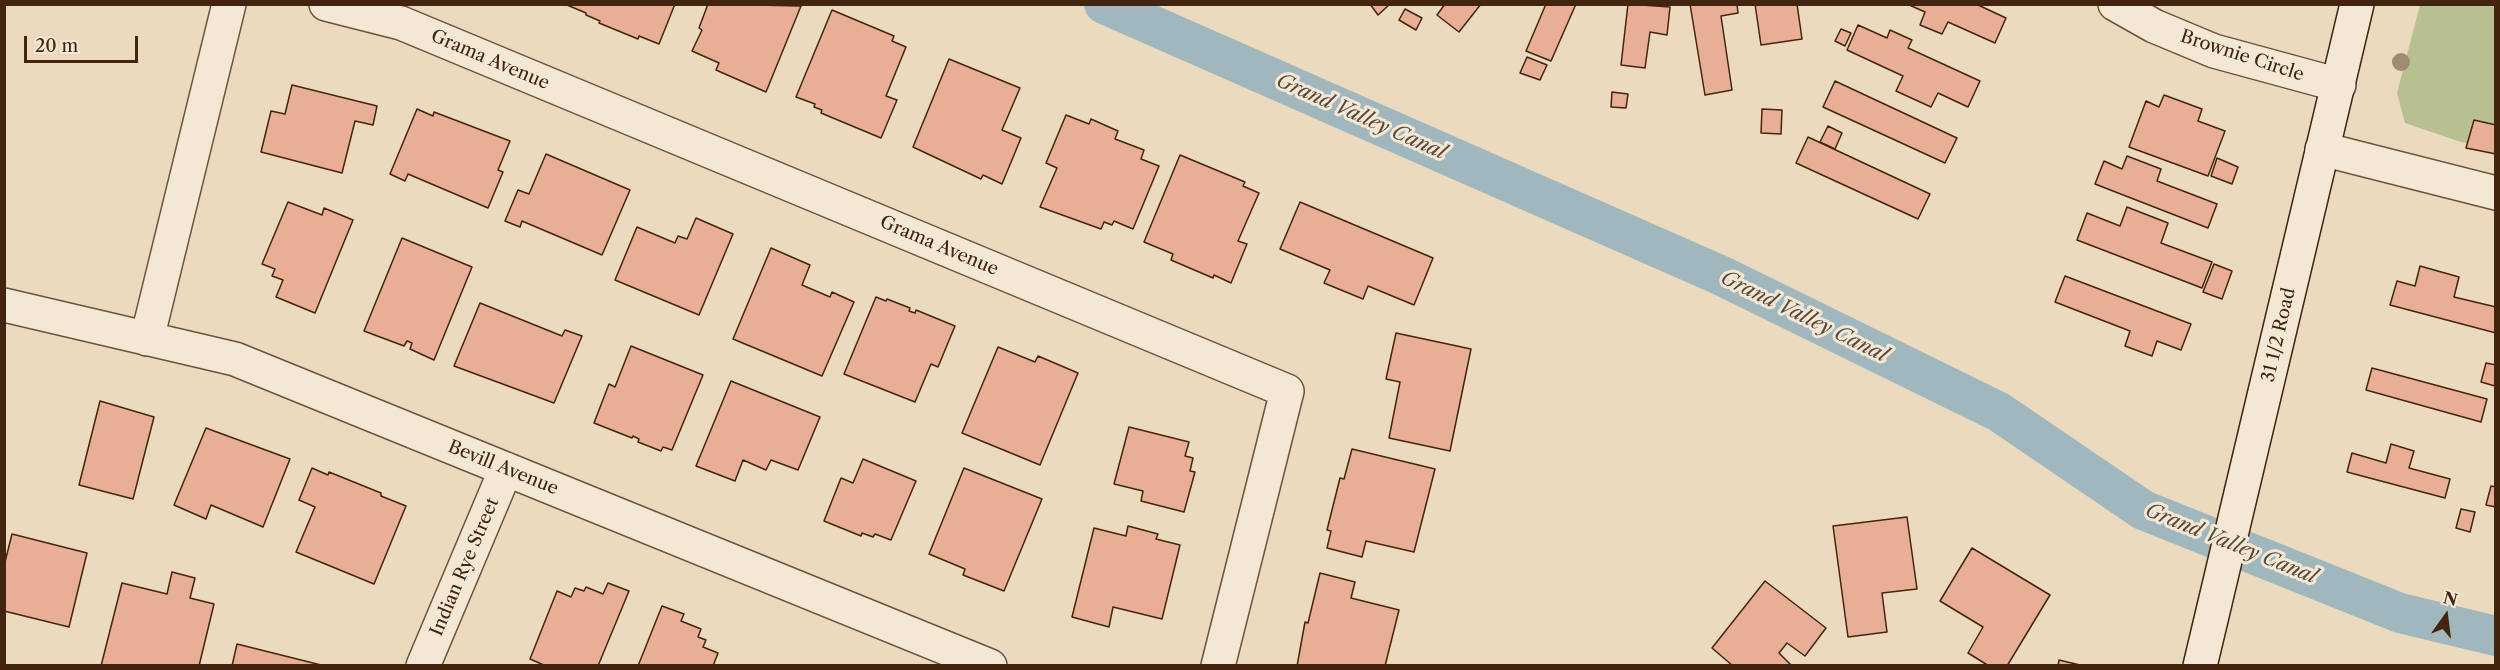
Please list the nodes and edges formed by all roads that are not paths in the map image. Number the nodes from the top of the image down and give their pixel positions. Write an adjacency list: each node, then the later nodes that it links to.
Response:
1 (229, 4): 9 (street)
2 (326, 4): 13 (street, Grama Avenue)
3 (2115, 4): 5 (street, Brownie Circle)
4 (2357, 4): 5 (street, 31 1/2 Road)
5 (2339, 86): 6 (street, 31 1/2 Road)
6 (2322, 149): 7 (street); 14 (street, 31 1/2 Road)
7 (2496, 193)
8 (4, 304): 9 (street, Bevill Avenue)
9 (147, 339): 10 (street, Bevill Avenue)
10 (506, 469): 11 (street, Indian Rye Street); 12 (street, Bevill Avenue)
11 (423, 666)
12 (990, 666)
13 (1218, 666)
14 (2200, 666)

